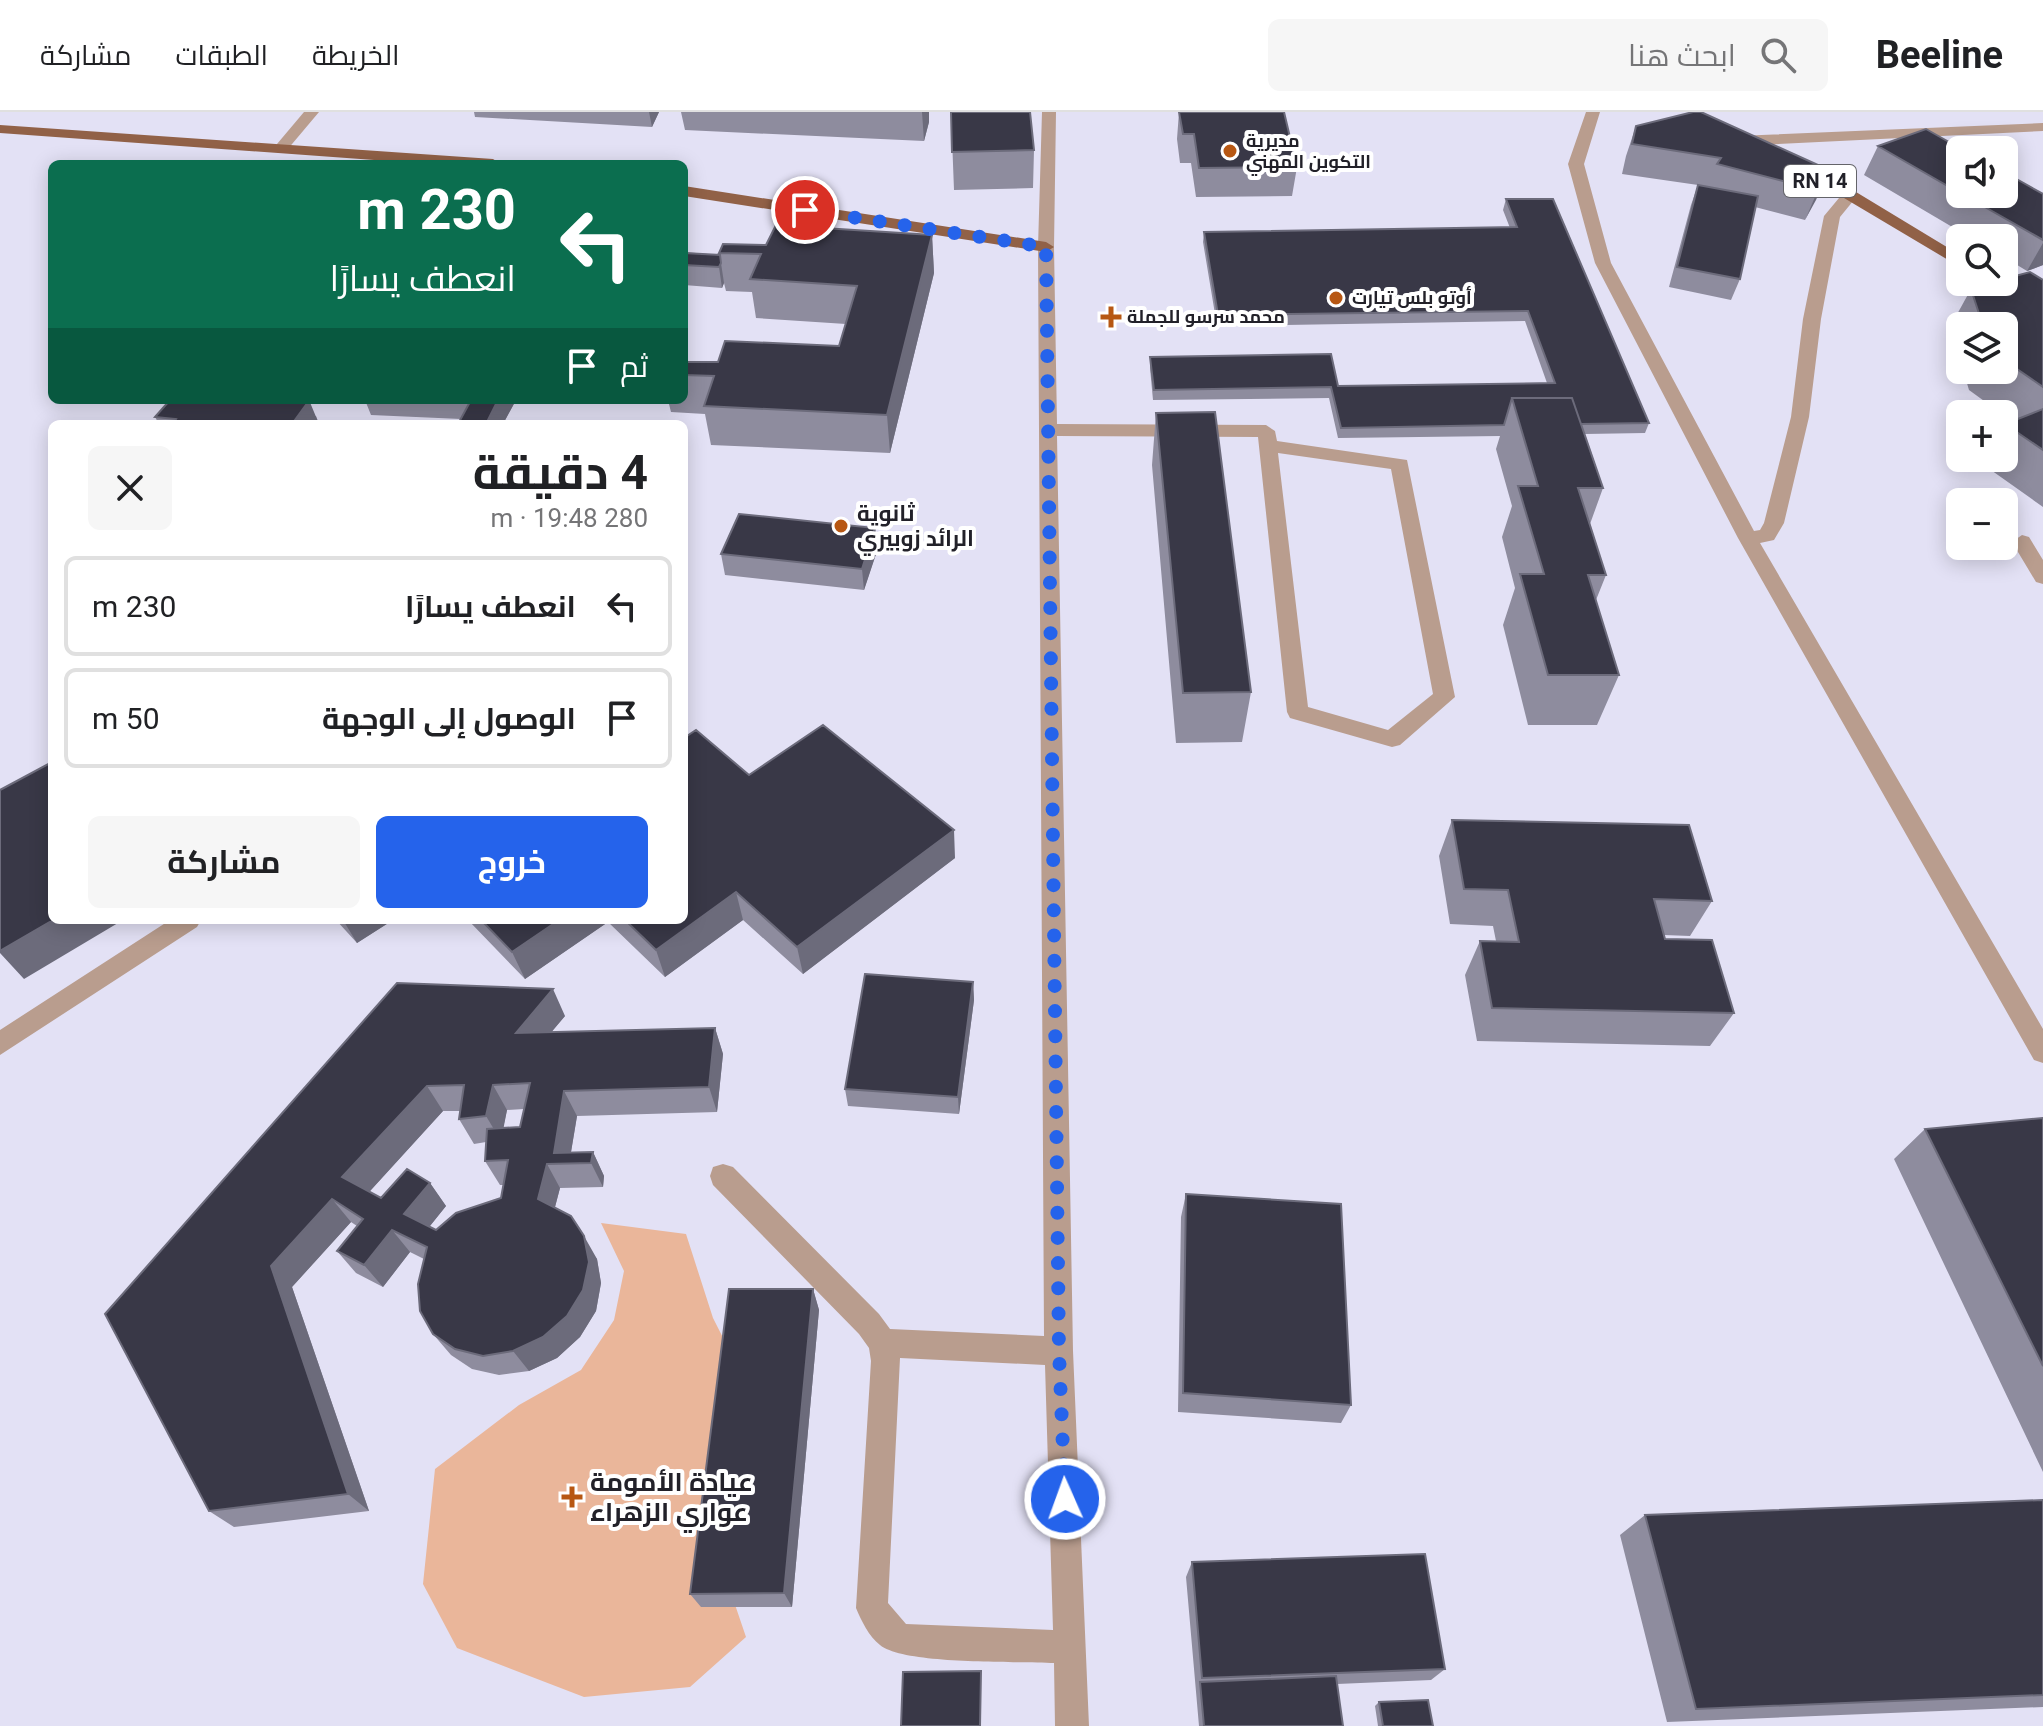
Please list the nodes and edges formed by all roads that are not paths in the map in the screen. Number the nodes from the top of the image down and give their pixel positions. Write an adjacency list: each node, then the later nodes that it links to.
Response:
1 (312, 112): 7 (street)
2 (1049, 112): 11 (street)
3 (1593, 112): 15 (street)
4 (2043, 127): 6 (street)
5 (0, 129): 7 (main road)
6 (1730, 138): 10 (main road, RN 14)
7 (282, 147): 8 (main road)
8 (443, 160)
9 (688, 192): 11 (main road)
10 (1850, 195): 12 (main road, RN 14); 15 (street)
11 (1046, 247): 13 (street)
12 (1946, 253)
13 (1050, 430): 14 (street); 23 (street)
14 (1268, 446): 14 (street)
15 (1748, 538): 20 (street)
16 (2022, 542): 17 (street)
17 (2043, 577)
18 (183, 924): 19 (street)
19 (0, 1044)
20 (2043, 1052)
21 (723, 1176): 22 (street)
22 (882, 1343): 23 (street); 24 (street)
23 (1059, 1351): 24 (street)
24 (1070, 1647): 25 (street)
25 (1072, 1726)

